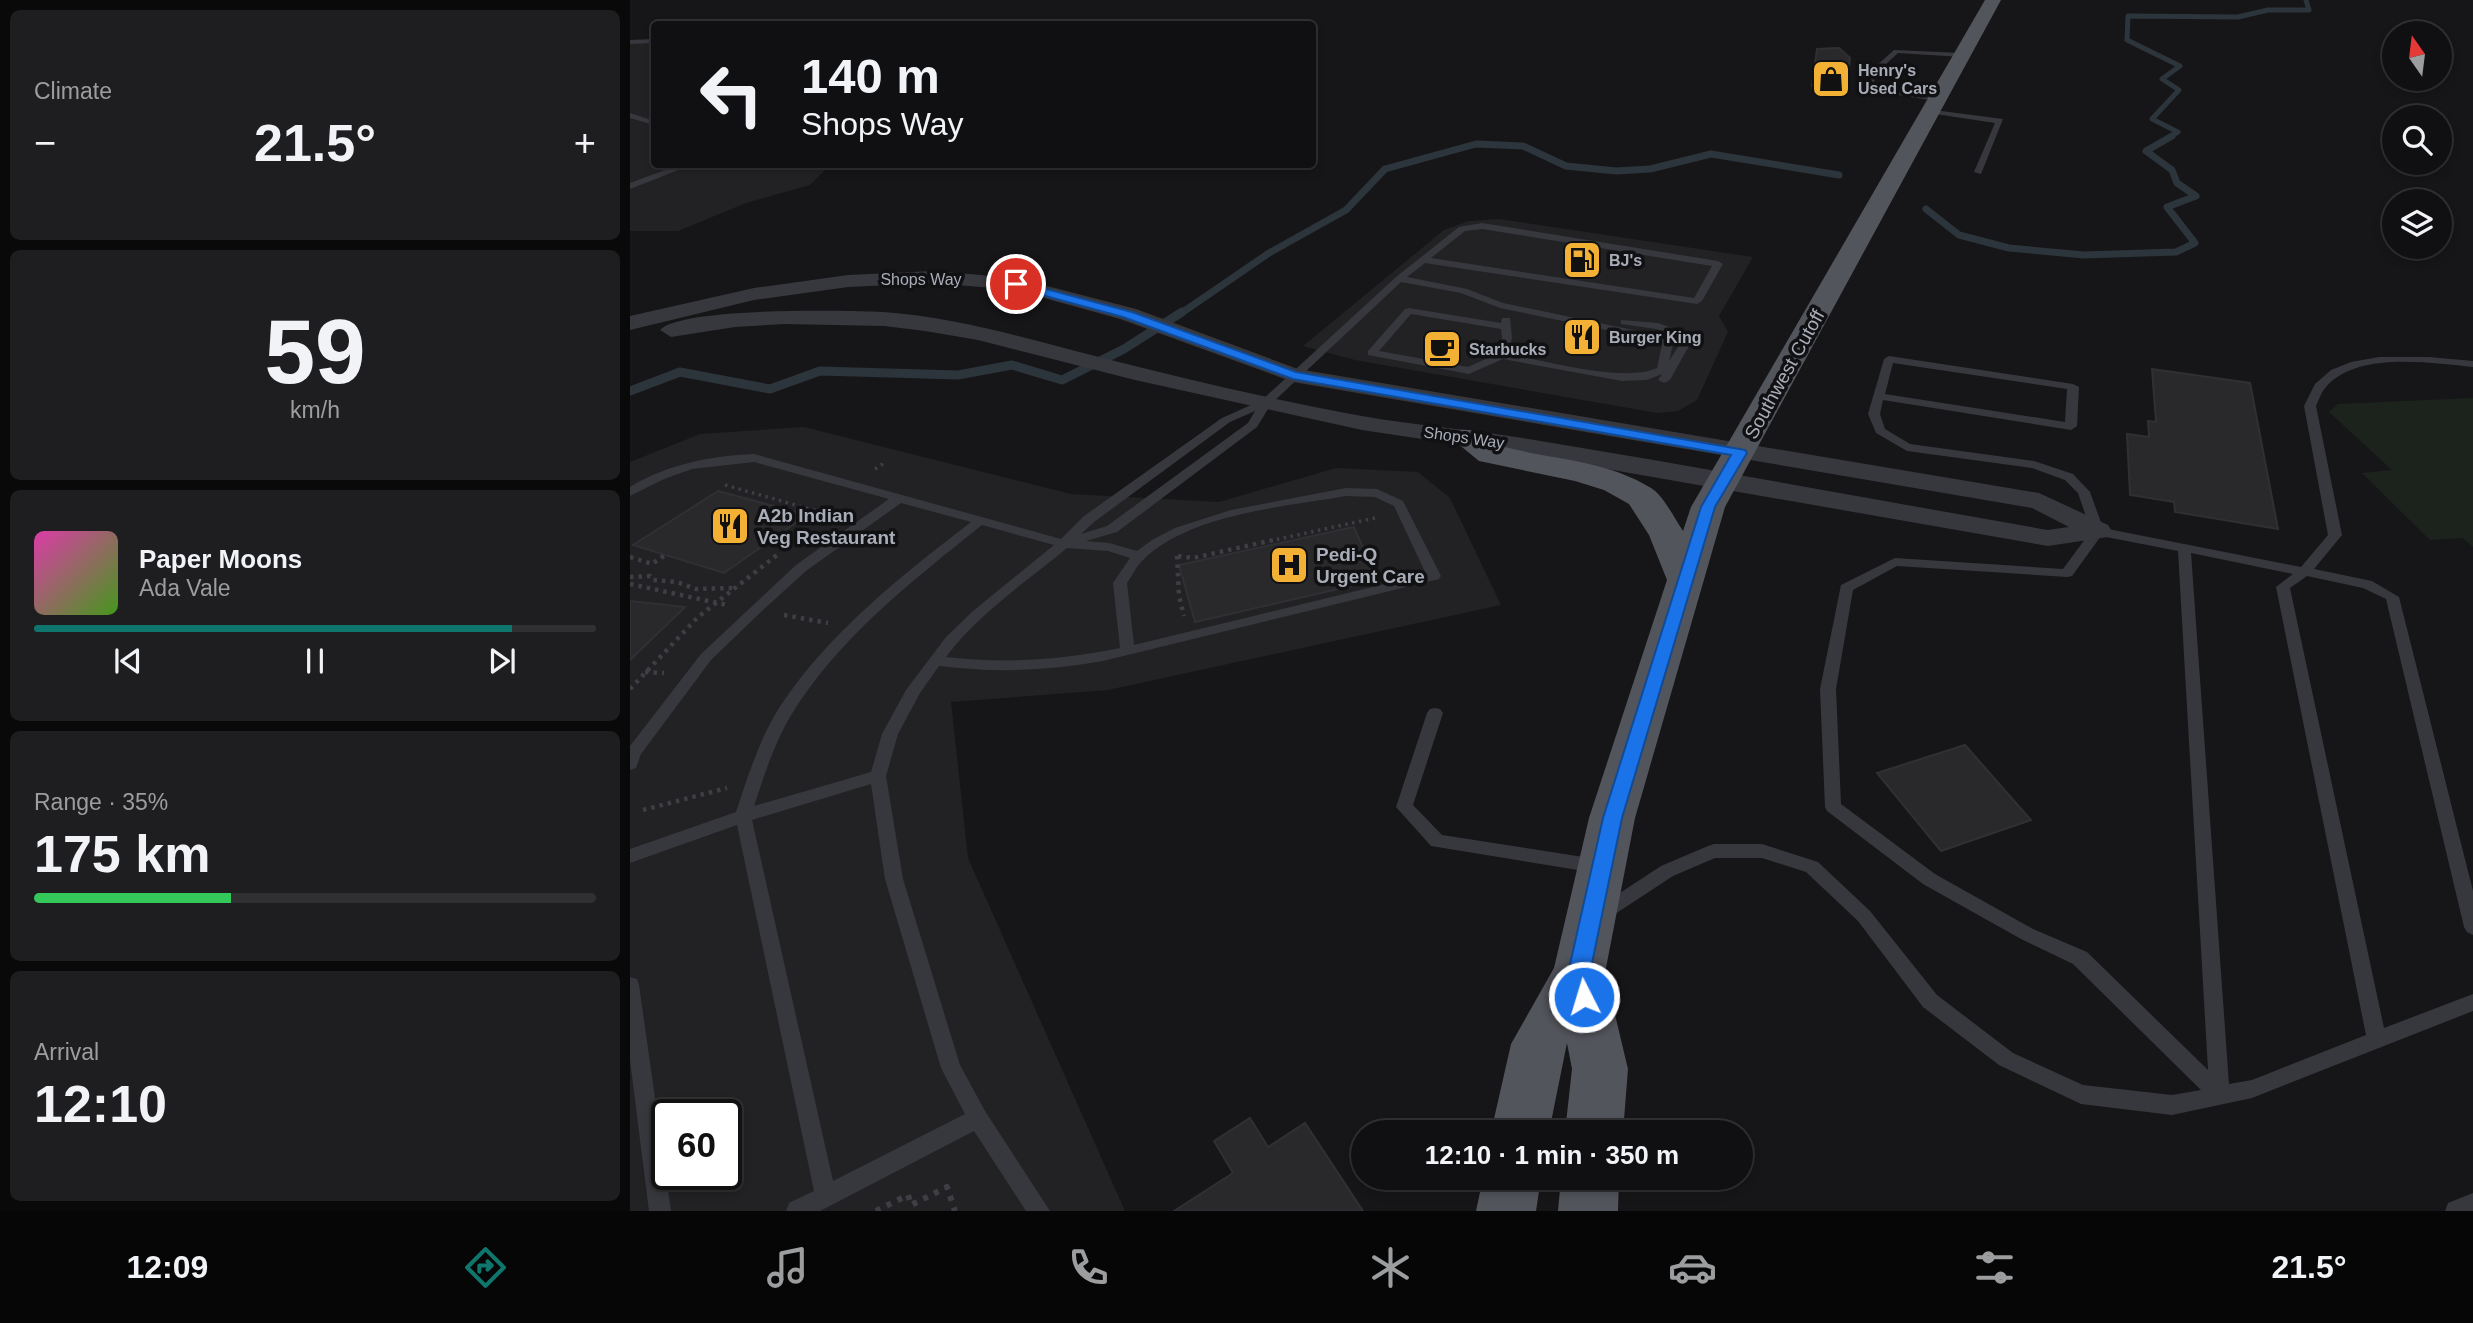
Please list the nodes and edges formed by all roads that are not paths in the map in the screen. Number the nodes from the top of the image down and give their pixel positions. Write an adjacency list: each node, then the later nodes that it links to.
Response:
1 (1993, 0): 4 (main road, Southwest Cutoff)
2 (651, 41): 3 (lane)
3 (630, 42)
4 (1962, 55): 5 (main road, Southwest Cutoff); 5 (lane)
5 (1932, 105): 9 (lane); 25 (main road, Southwest Cutoff)
6 (630, 115): 7 (lane)
7 (651, 122)
8 (679, 168): 10 (lane)
9 (1978, 172)
10 (630, 186)
11 (1423, 260): 11 (lane); 12 (lane)
12 (1399, 279): 13 (lane); 21 (lane)
13 (1500, 305): 14 (lane); 16 (lane)
14 (1526, 310): 19 (lane); 19 (lane)
15 (630, 323): 21 (street, Shops Way)
16 (1506, 327): 18 (lane); 18 (lane)
17 (630, 339): 23 (street, Shops Way)
18 (1502, 356): 19 (lane)
19 (1537, 363)
20 (2473, 364): 33 (lane)
21 (1293, 375): 23 (lane); 25 (street, Shops Way)
22 (1879, 396): 22 (lane); 29 (lane)
23 (1266, 402): 24 (street, Shops Way); 30 (lane); 30 (lane)
24 (1467, 438): 25 (street, Shops Way); 34 (main road)
25 (1731, 467): 29 (street); 34 (main road, Southwest Cutoff)
26 (630, 492): 27 (lane)
27 (899, 498): 28 (lane); 38 (lane)
28 (980, 521): 30 (lane); 40 (lane)
29 (2098, 531): 31 (lane); 49 (lane)
30 (1064, 544): 32 (lane); 36 (lane)
31 (2184, 548): 33 (lane); 49 (lane)
32 (1139, 556): 35 (lane); 35 (lane)
33 (2304, 572): 44 (lane); 48 (lane)
34 (1685, 580): 42 (main road, Southwest Cutoff)
35 (1128, 651): 36 (lane)
36 (935, 661): 39 (lane)
37 (1435, 713): 42 (lane)
38 (631, 756)
39 (878, 776): 40 (lane); 50 (lane)
40 (743, 817): 41 (lane); 55 (lane)
41 (630, 856)
42 (1601, 866): 43 (main road, Southwest Cutoff)
43 (1590, 922): 45 (main road, Southwest Cutoff); 49 (lane)
44 (2473, 927)
45 (1579, 973): 51 (main road, Southwest Cutoff); 52 (main road, Southwest Cutoff)
46 (630, 985): 57 (lane)
47 (2473, 1002): 48 (lane)
48 (2378, 1040): 49 (lane)
49 (2220, 1095)
50 (978, 1118): 55 (lane); 59 (lane)
51 (1522, 1120)
52 (1595, 1120)
53 (1510, 1190): 60 (main road)
54 (1589, 1190): 61 (main road)
55 (826, 1196): 58 (lane)
56 (2473, 1204): 62 (lane)
57 (660, 1211)
58 (797, 1211)
59 (1039, 1211)
60 (1506, 1211)
61 (1588, 1211)
62 (2456, 1211)

